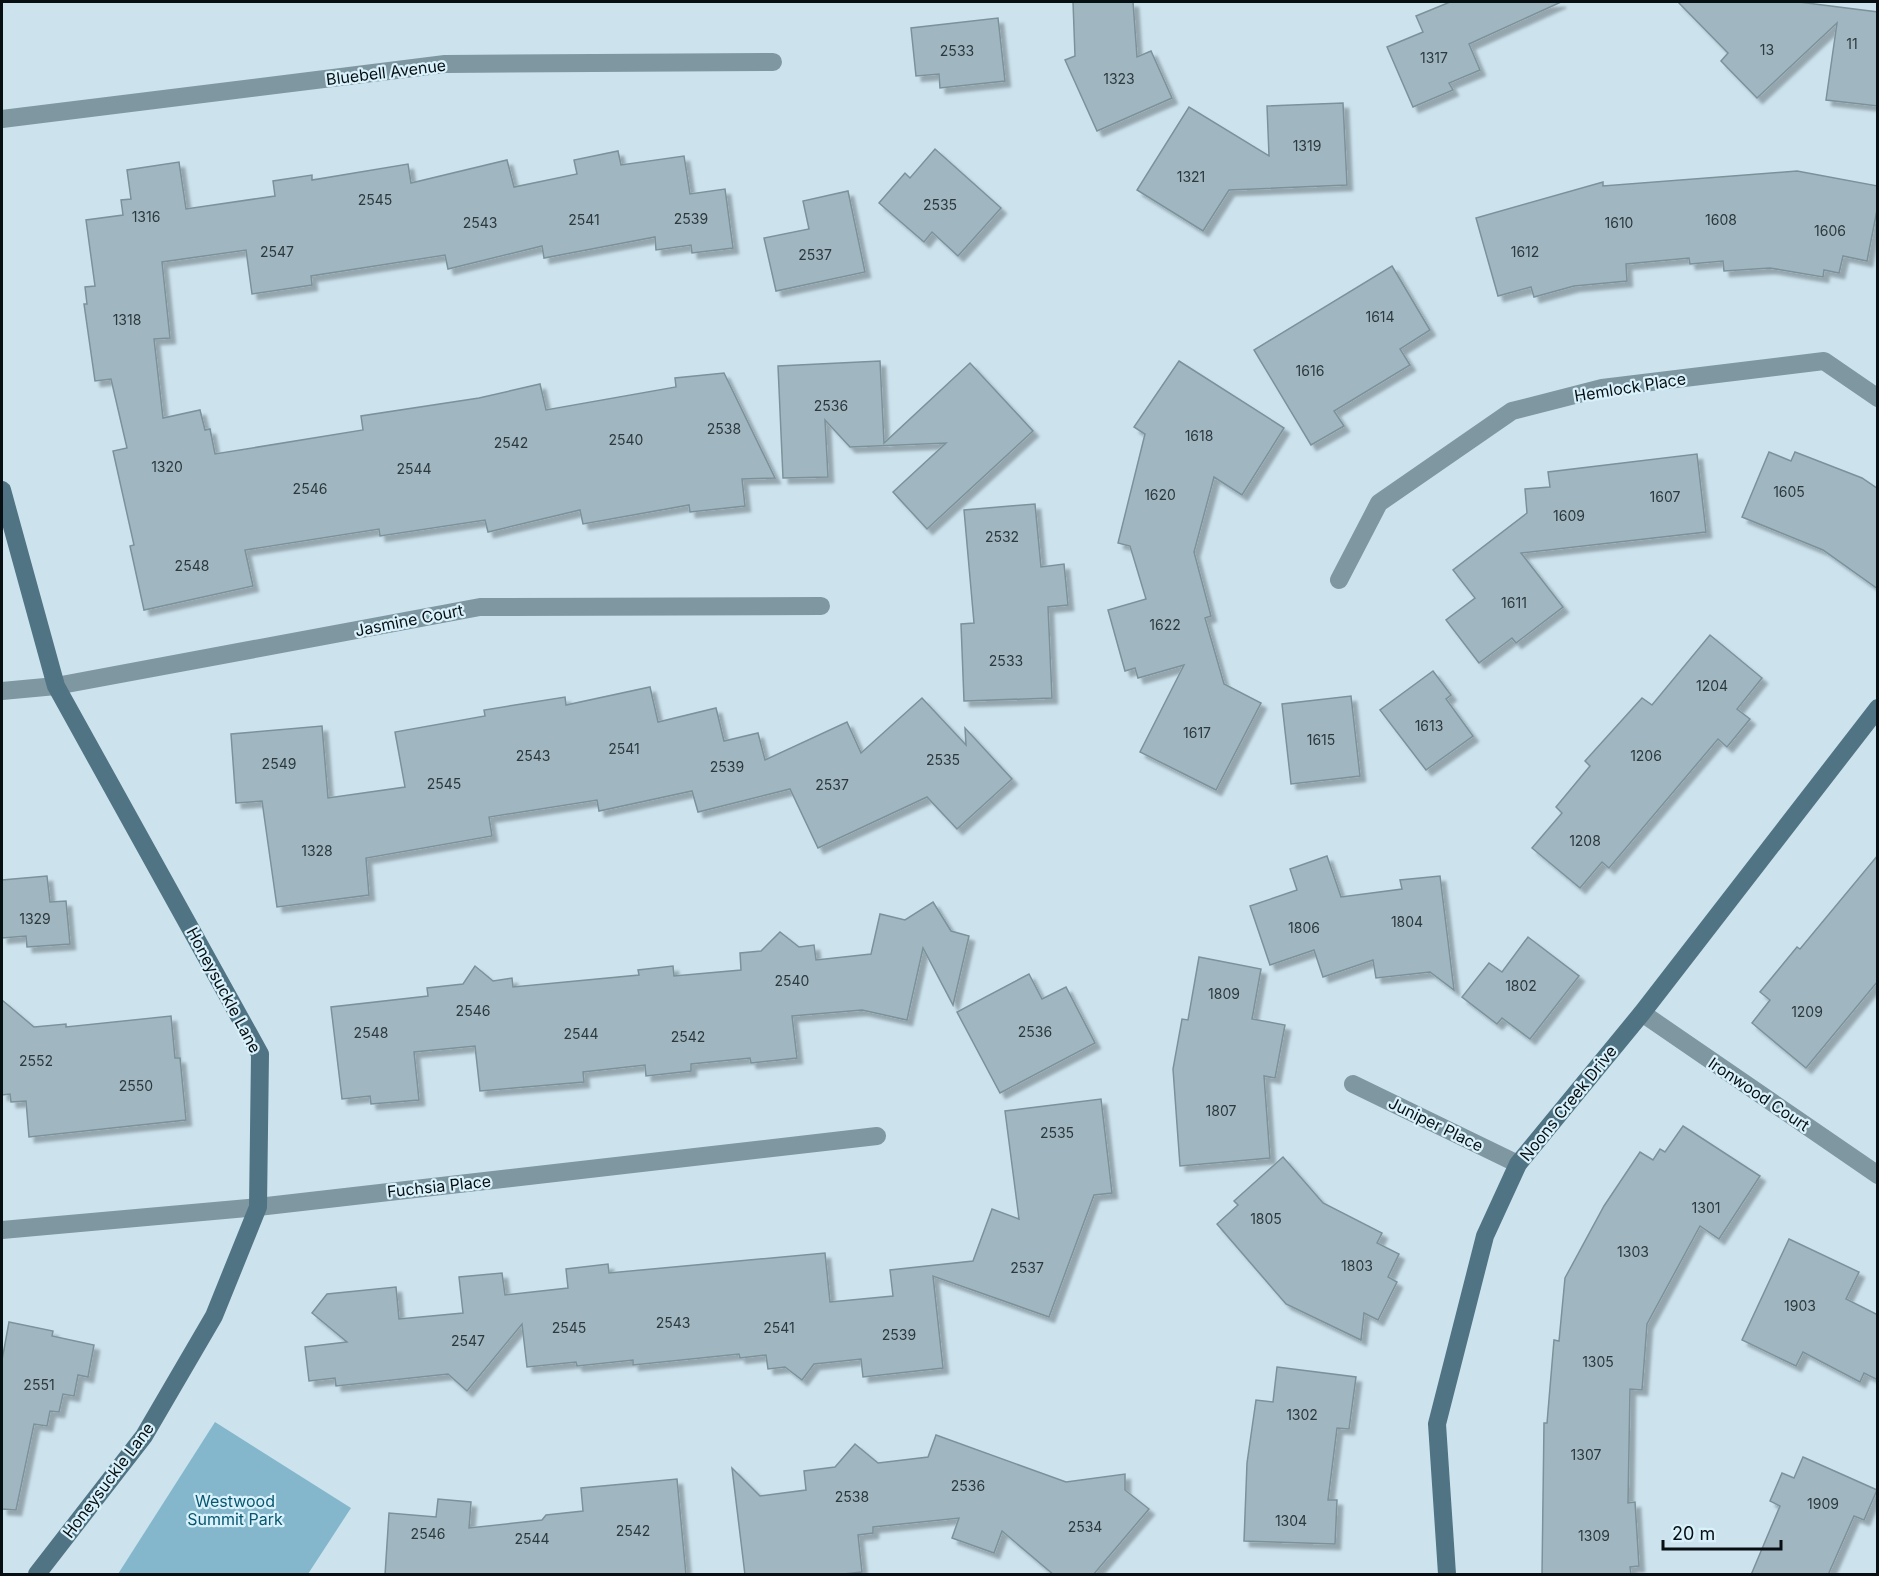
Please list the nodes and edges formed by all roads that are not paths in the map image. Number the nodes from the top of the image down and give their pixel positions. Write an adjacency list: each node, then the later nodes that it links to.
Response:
1 (773, 62): 2 (street, Bluebell Avenue)
2 (2, 119)
3 (1878, 398): 5 (street, Hemlock Place)
4 (2, 490): 7 (street, Honeysuckle Lane)
5 (1339, 580)
6 (821, 606): 7 (street, Jasmine Court)
7 (56, 686): 8 (street, Jasmine Court); 15 (street, Honeysuckle Lane)
8 (2, 691)
9 (1878, 708): 10 (street, Noons Creek Drive)
10 (1642, 1013): 13 (street, Noons Creek Drive); 14 (street, Ironwood Court)
11 (1353, 1084): 13 (street, Juniper Place)
12 (877, 1136): 15 (street, Fuchsia Place)
13 (1518, 1164): 18 (street, Noons Creek Drive)
14 (1878, 1175)
15 (258, 1207): 16 (street, Fuchsia Place); 17 (street, Honeysuckle Lane)
16 (2, 1230)
17 (37, 1575)
18 (1447, 1575)

